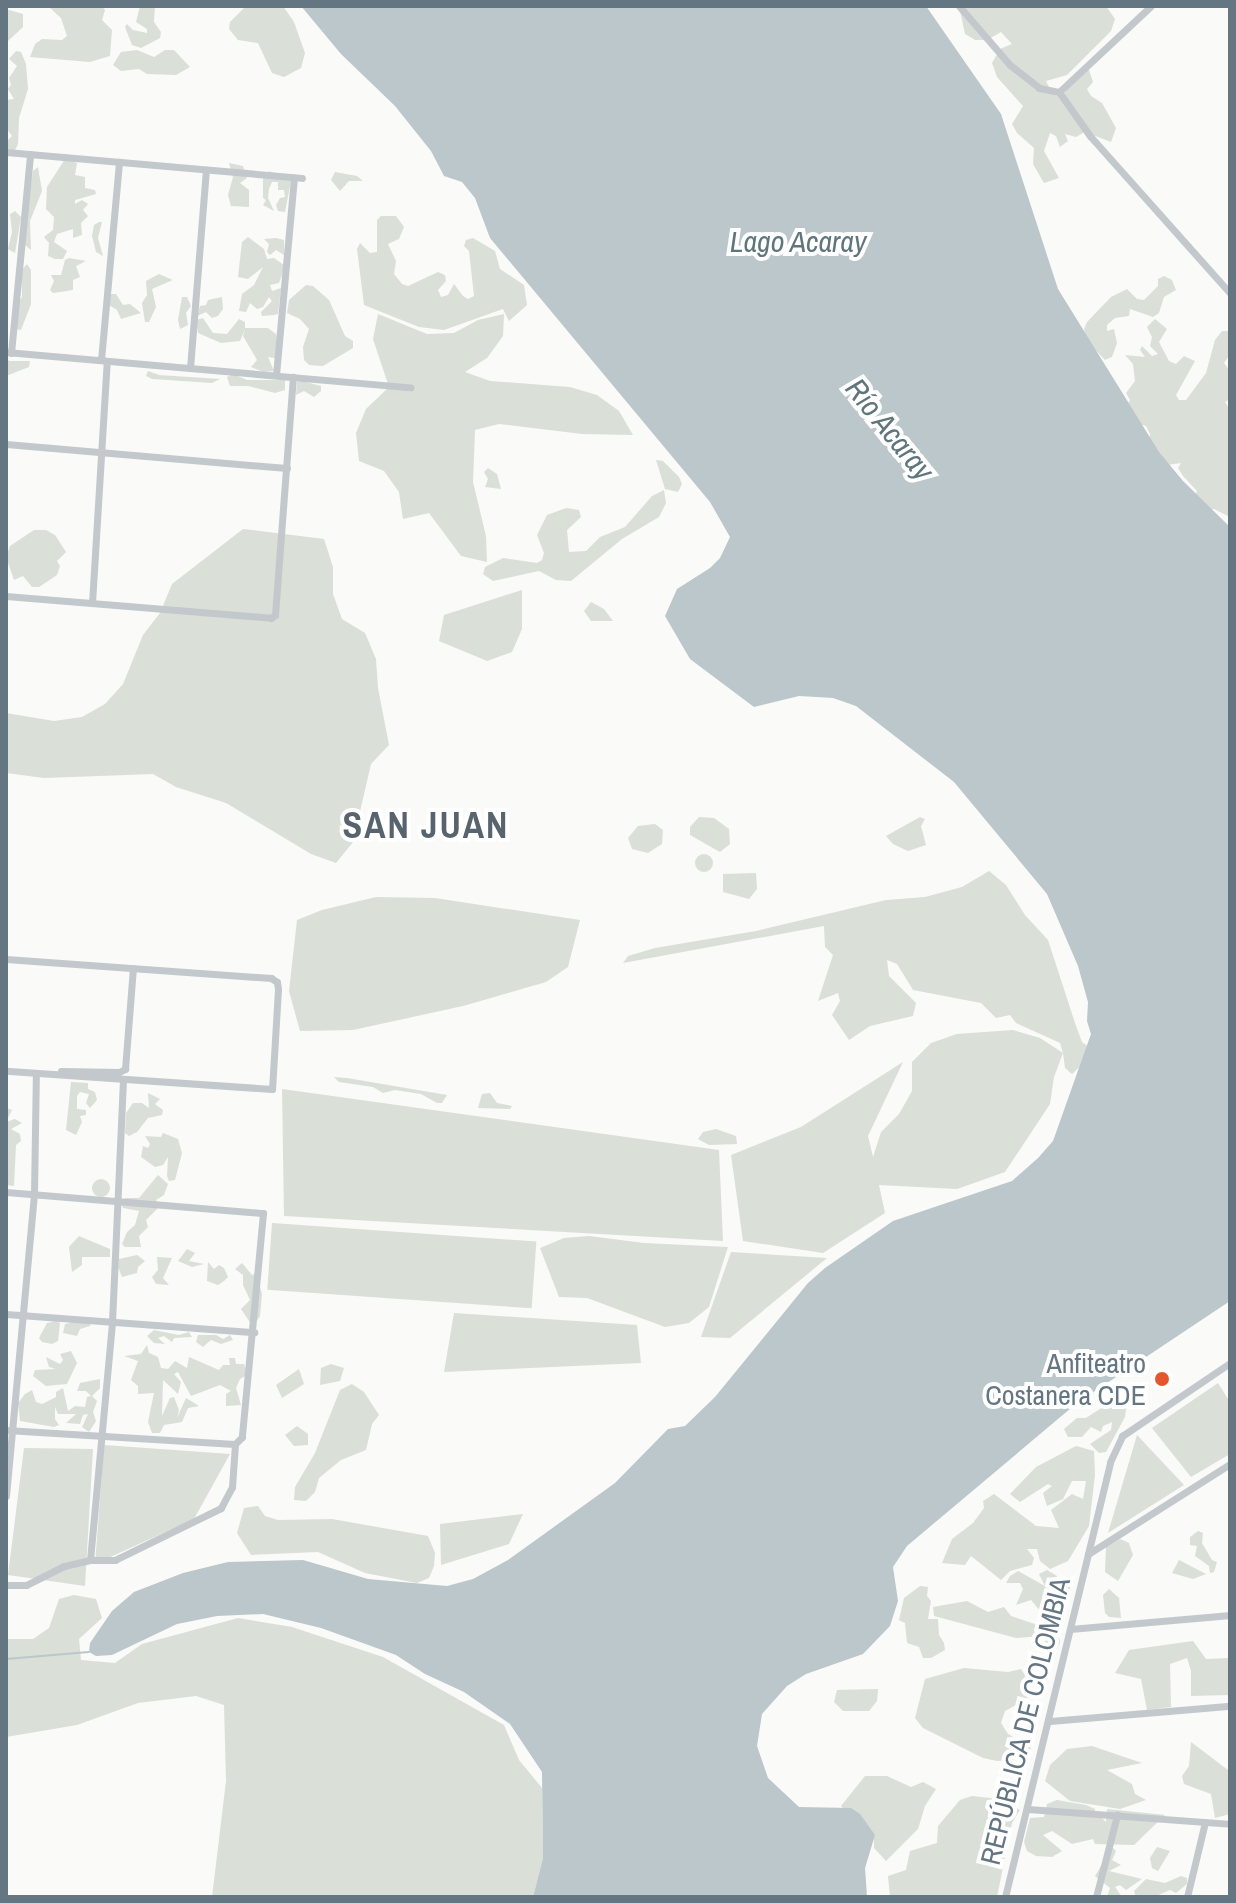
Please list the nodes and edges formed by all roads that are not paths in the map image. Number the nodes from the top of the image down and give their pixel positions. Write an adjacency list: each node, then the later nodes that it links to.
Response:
1 (959, 6): 3 (street)
2 (1151, 6): 3 (street)
3 (1059, 92): 8 (street)
4 (6, 152): 5 (street)
5 (30, 154): 6 (street); 9 (street)
6 (119, 162): 7 (street); 10 (street)
7 (206, 170): 11 (street); 12 (street)
8 (1230, 293)
9 (8, 352): 10 (street)
10 (104, 361): 11 (street); 16 (street)
11 (190, 368): 12 (street)
12 (276, 375): 13 (street)
13 (293, 377): 14 (street); 17 (street)
14 (410, 387)
15 (6, 444): 16 (street)
16 (102, 452): 17 (street); 19 (street)
17 (287, 468): 19 (street)
18 (6, 596): 19 (street)
19 (92, 603)
20 (6, 959): 21 (street)
21 (133, 968): 24 (street); 25 (street)
22 (6, 1071): 23 (street)
23 (36, 1073): 24 (street); 27 (street)
24 (57, 1075): 25 (street)
25 (123, 1081): 28 (street)
26 (6, 1192): 27 (street)
27 (34, 1194): 28 (street); 30 (street)
28 (119, 1201): 31 (street); 32 (street)
29 (6, 1314): 30 (street)
30 (22, 1315): 31 (street); 34 (street)
31 (112, 1322): 32 (street); 35 (street)
32 (254, 1332): 36 (street)
33 (1230, 1363): 39 (street, REPÚBLICA DE COLOMBIA)
34 (8, 1430): 35 (street); 38 (street)
35 (99, 1437): 36 (street); 40 (street)
36 (235, 1444): 40 (street)
37 (1230, 1464): 39 (street)
38 (6, 1496)
39 (1088, 1554): 43 (street, REPÚBLICA DE COLOMBIA)
40 (90, 1560): 41 (street)
41 (6, 1585)
42 (1230, 1615): 43 (street)
43 (1070, 1629): 45 (street, REPÚBLICA DE COLOMBIA)
44 (1230, 1706): 45 (street)
45 (1050, 1721): 46 (street, REPÚBLICA DE COLOMBIA)
46 (1028, 1809): 47 (street); 50 (street, REPÚBLICA DE COLOMBIA)
47 (1117, 1815): 48 (street); 51 (street)
48 (1205, 1822): 49 (street); 52 (street)
49 (1230, 1824)
50 (1005, 1897)
51 (1096, 1897)
52 (1187, 1897)

